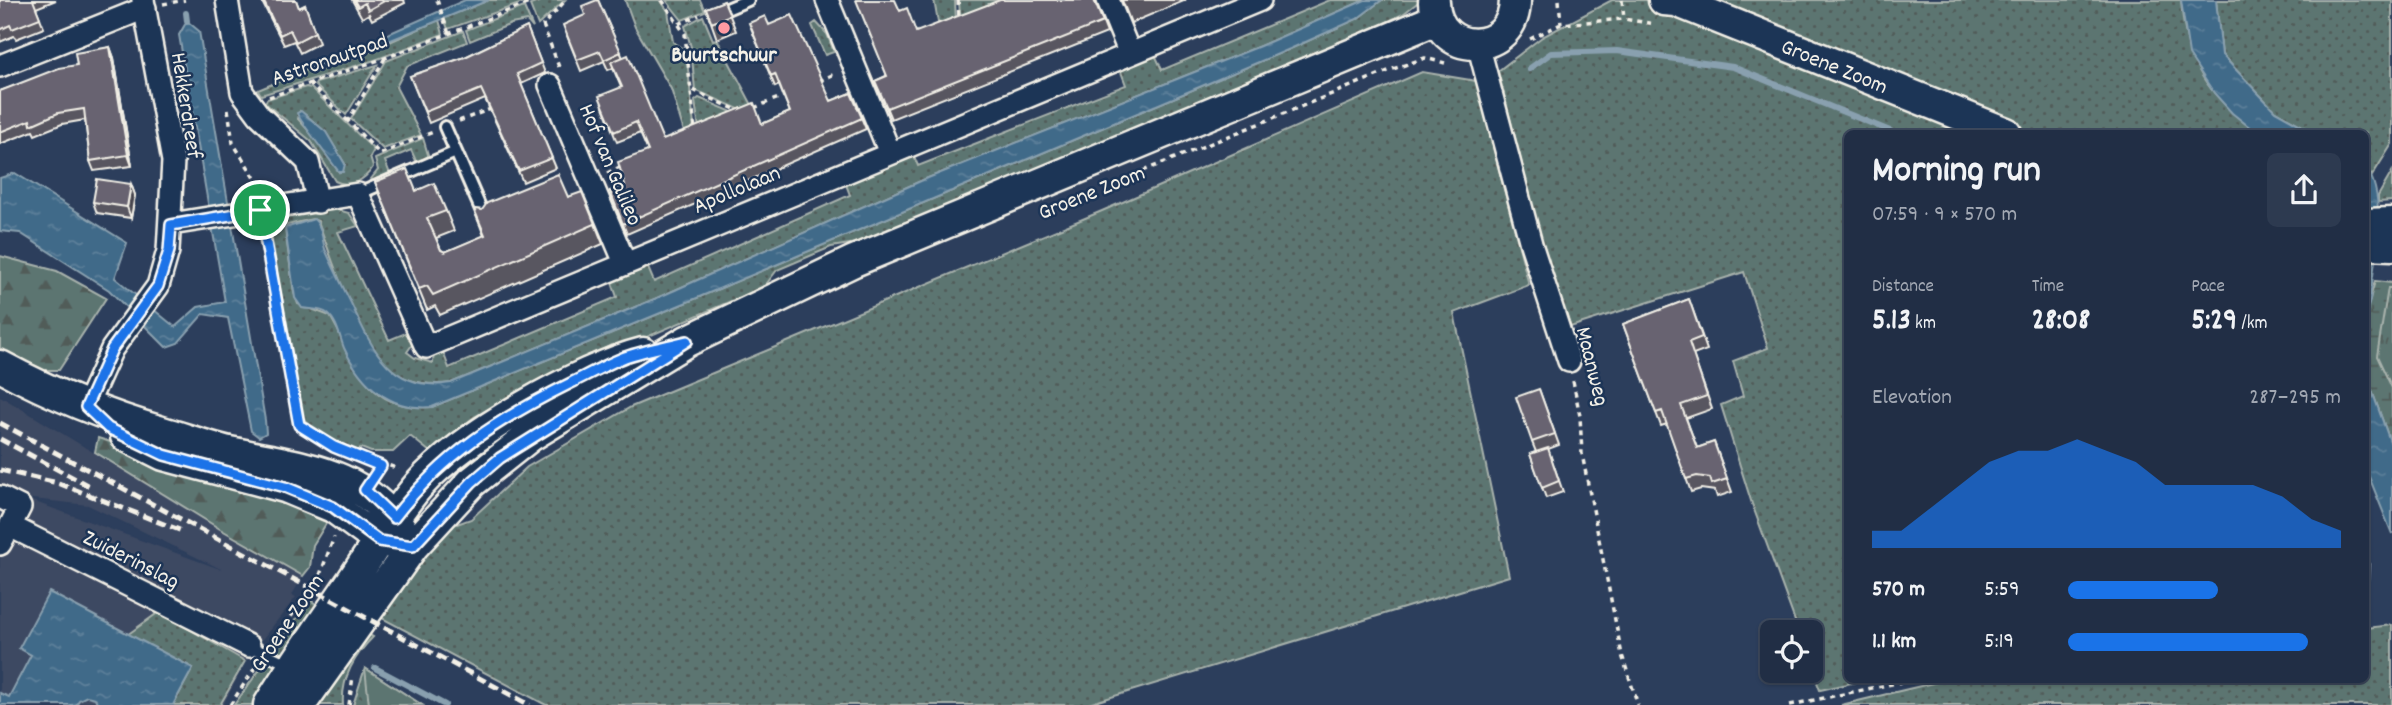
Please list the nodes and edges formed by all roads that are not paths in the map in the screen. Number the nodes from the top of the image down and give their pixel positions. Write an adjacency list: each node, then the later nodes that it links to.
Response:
1 (227, 0): 20 (street)
2 (748, 0): 10 (lane)
3 (827, 0): 18 (street)
4 (1108, 0): 12 (street)
5 (1260, 0): 12 (street, Apollolaan)
6 (1515, 0): 11 (main road)
7 (1664, 0): 16 (main road, Groene Zoom)
8 (144, 4): 13 (street); 24 (street, Hekkerdreef)
9 (1436, 10): 11 (main road); 28 (main road, Groene Zoom)
10 (712, 15)
11 (1478, 44): 29 (street, Maanweg)
12 (1130, 54): 18 (street, Apollolaan)
13 (0, 66)
14 (550, 85): 27 (street, Hof van Galileo)
15 (445, 127): 17 (lane)
16 (1998, 130)
17 (456, 152): 19 (lane); 21 (lane)
18 (890, 152): 27 (street, Apollolaan)
19 (358, 194): 20 (street); 27 (street, Apollolaan)
20 (318, 202): 24 (street)
21 (487, 223)
22 (2392, 223): 23 (main road)
23 (2369, 224)
24 (171, 225): 31 (street, Hekkerdreef)
25 (2369, 244): 26 (main road)
26 (2392, 245)
27 (625, 264)
28 (687, 341): 33 (main road, Groene Zoom); 35 (main road, Groene Zoom)
29 (1569, 361)
30 (0, 366): 31 (main road)
31 (86, 407): 33 (main road); 33 (main road)
32 (0, 497): 34 (street)
33 (386, 530): 35 (main road); 37 (main road, Groene Zoom)
34 (5, 535): 36 (street, Zuiderinslag)
35 (413, 546): 39 (main road, Groene Zoom)
36 (257, 650): 37 (lane)
37 (292, 667): 38 (main road, Groene Zoom)
38 (269, 705)
39 (300, 705)

